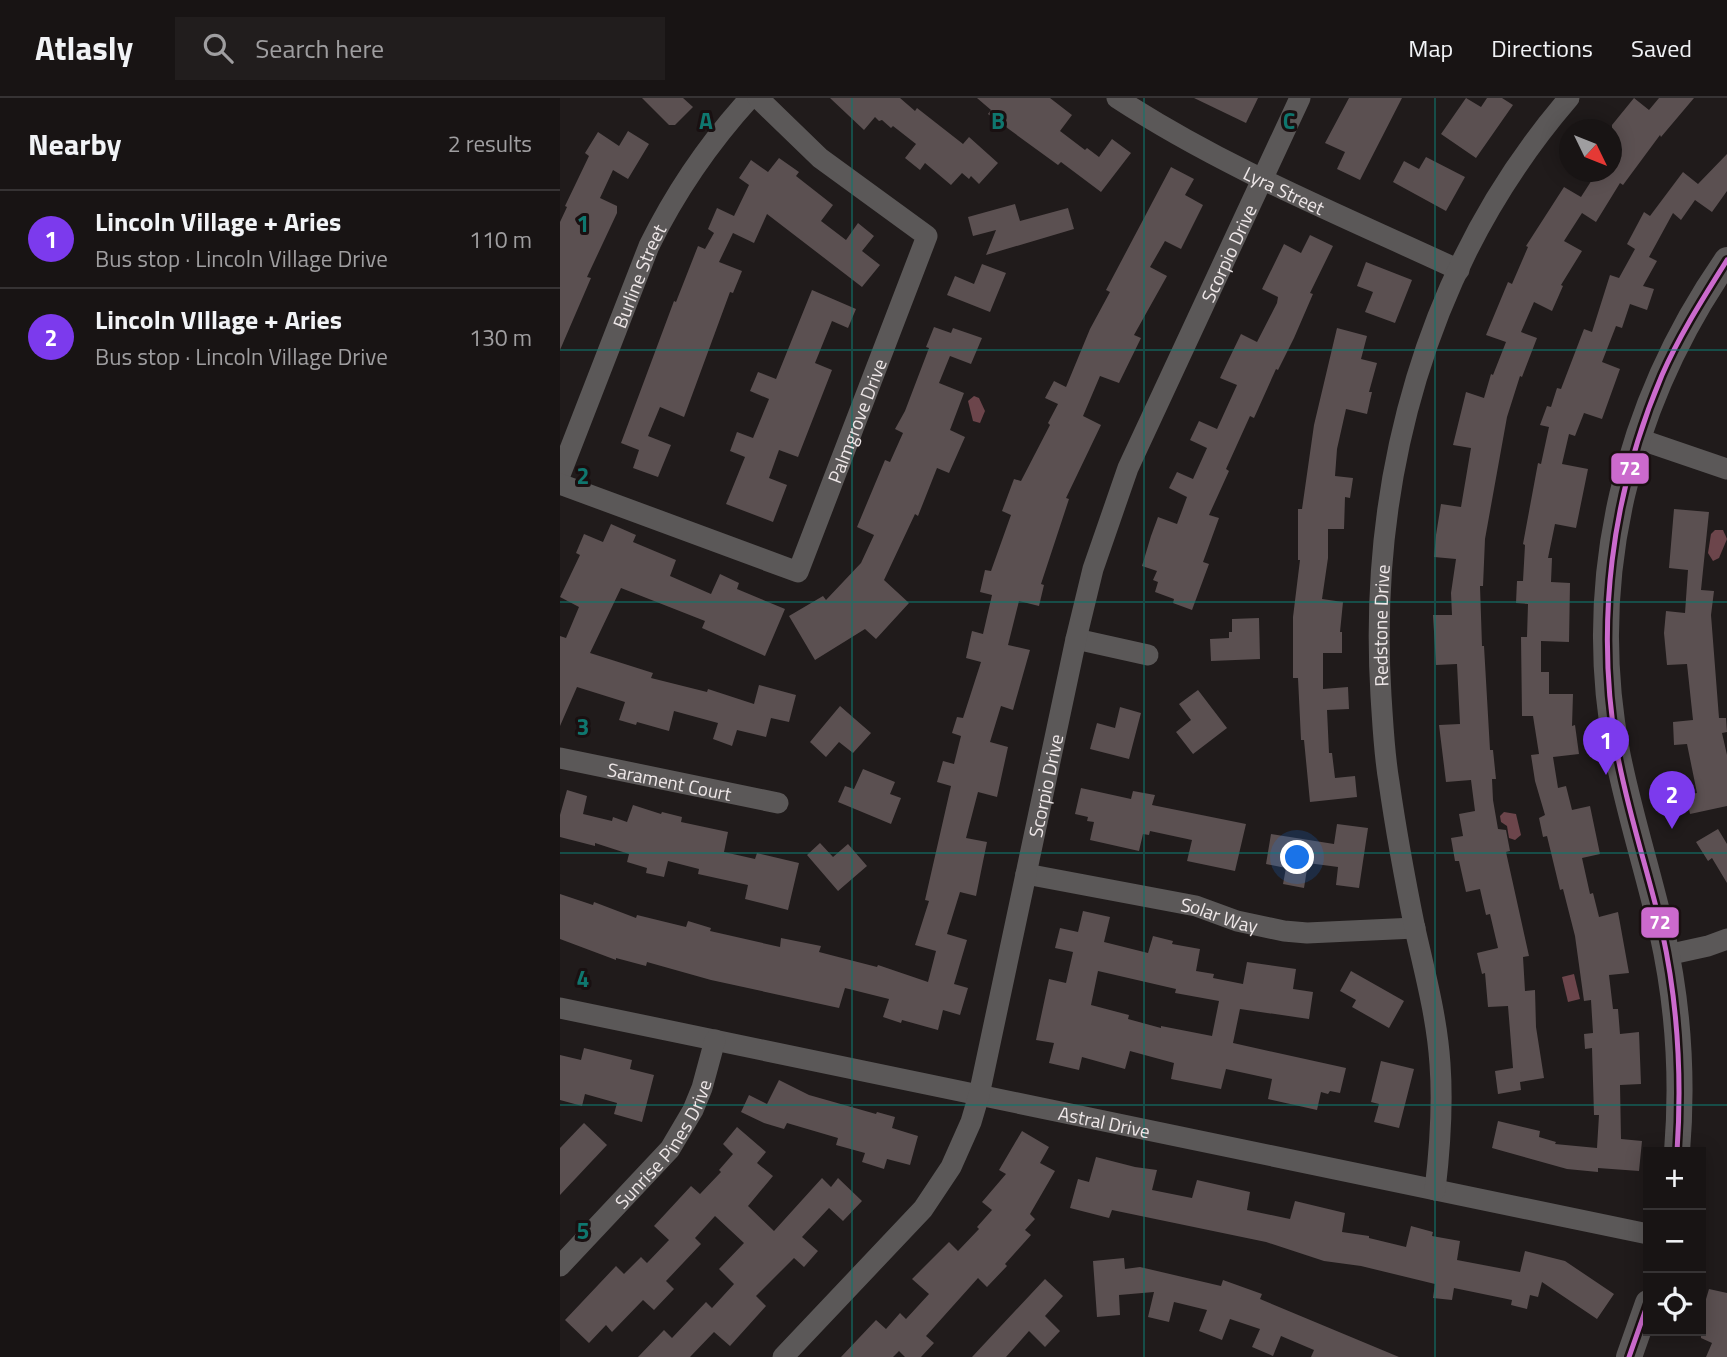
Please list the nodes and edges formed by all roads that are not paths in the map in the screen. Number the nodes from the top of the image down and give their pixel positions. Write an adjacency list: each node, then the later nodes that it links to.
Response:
1 (750, 98): 11 (street, Burline Street)
2 (758, 98): 12 (street, Palmgrove Drive)
3 (1117, 98): 6 (street, Lyra Street)
4 (1300, 98): 6 (street, Scorpio Drive)
5 (1569, 98): 8 (street, Redstone Drive)
6 (1263, 179): 8 (street, Lyra Street); 13 (street, Scorpio Drive)
7 (1727, 260): 9 (street)
8 (1459, 270): 18 (street, Redstone Drive)
9 (1636, 438): 10 (street); 20 (street)
10 (1727, 469)
11 (560, 475)
12 (560, 484)
13 (1076, 639): 14 (street); 17 (street, Scorpio Drive)
14 (1148, 655)
15 (560, 758): 16 (street, Sarament Court)
16 (778, 803)
17 (1026, 873): 18 (street, Solar Way); 23 (street, Scorpio Drive)
18 (1415, 928): 25 (street, Redstone Drive)
19 (1727, 939): 20 (street)
20 (1667, 955): 24 (street)
21 (560, 1008): 22 (street, Astral Drive)
22 (715, 1040): 23 (street, Astral Drive); 27 (street, Sunrise Pines Drive)
23 (979, 1095): 25 (street, Astral Drive); 29 (street, Scorpio Drive)
24 (1677, 1147)
25 (1435, 1190): 26 (street, Astral Drive)
26 (1643, 1233)
27 (560, 1266)
28 (1643, 1317): 30 (street)
29 (783, 1357)
30 (1629, 1357)

